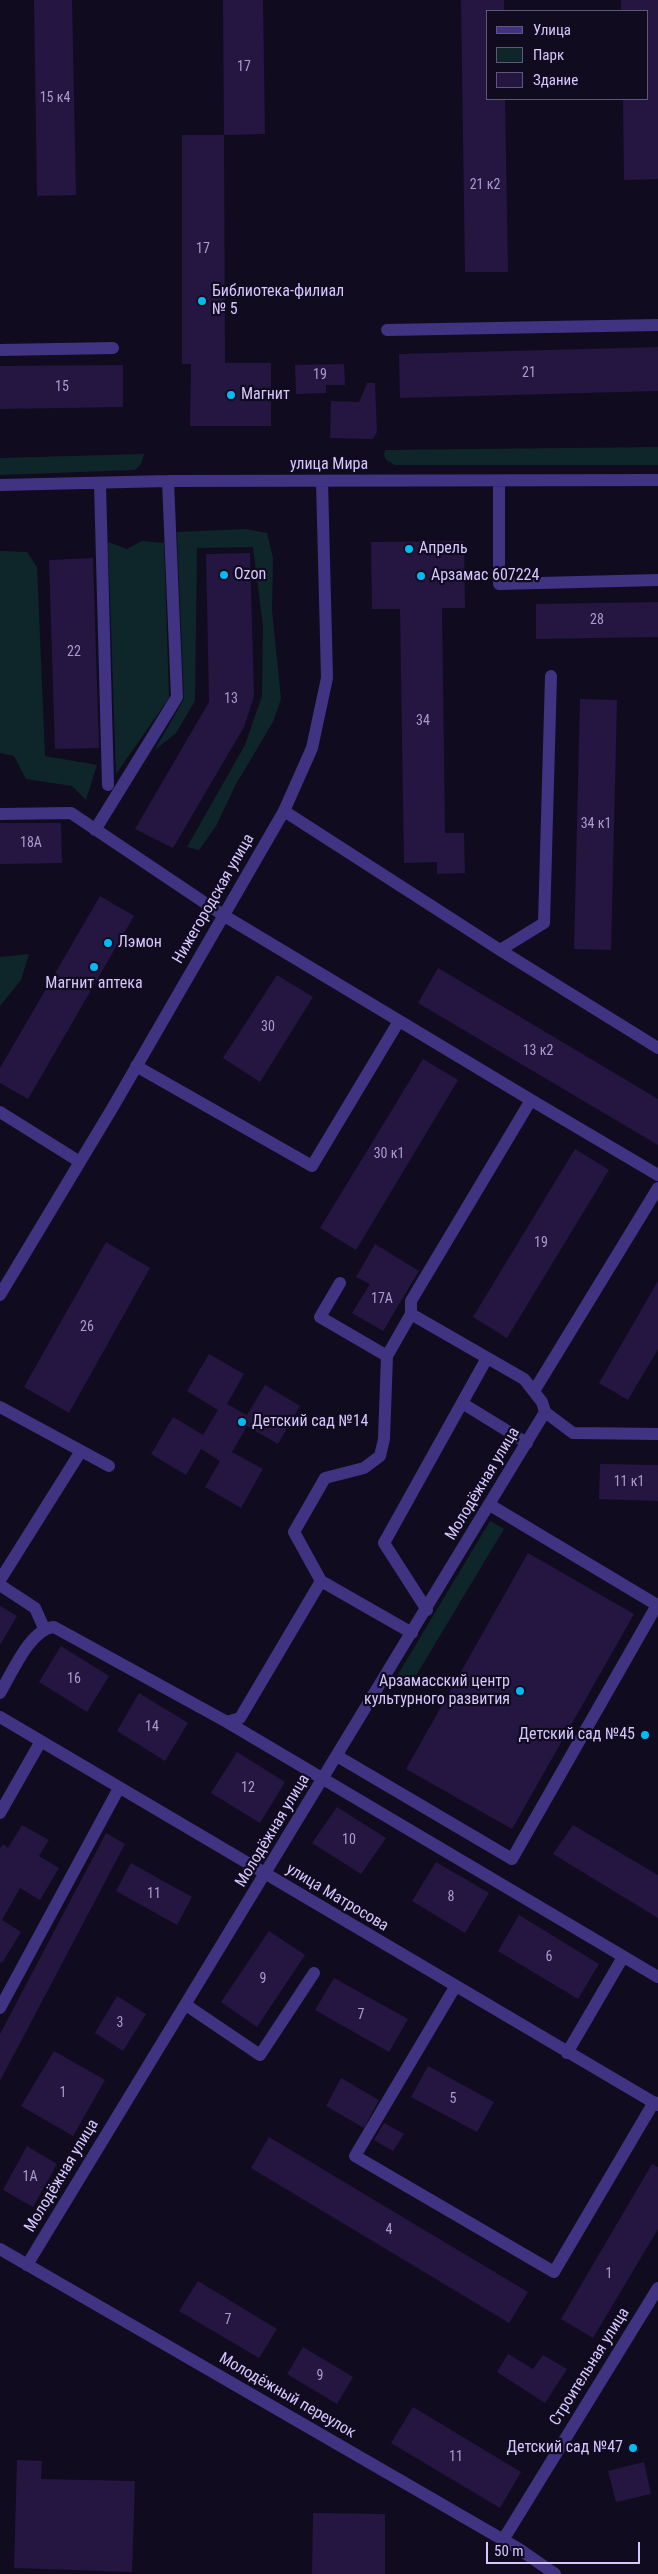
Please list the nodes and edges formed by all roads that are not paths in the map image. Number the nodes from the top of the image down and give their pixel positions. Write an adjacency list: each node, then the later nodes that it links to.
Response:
1 (658, 326): 2 (street)
2 (387, 330)
3 (113, 348): 4 (street)
4 (0, 350)
5 (499, 480): 6 (street, улица Мира); 8 (street, улица Мира); 11 (street)
6 (658, 480)
7 (168, 481): 8 (street, улица Мира); 9 (street, улица Мира); 16 (street)
8 (322, 481): 14 (street, Нижегородская улица)
9 (100, 484): 10 (street, улица Мира); 13 (street)
10 (0, 485)
11 (658, 580)
12 (551, 676): 18 (street)
13 (108, 784)
14 (284, 810): 17 (street, Нижегородская улица); 18 (street)
15 (0, 814): 16 (street)
16 (95, 830): 17 (street)
17 (223, 915): 19 (street); 21 (street, Нижегородская улица)
18 (500, 950): 20 (street)
19 (399, 1021): 21 (street); 22 (street)
20 (658, 1048)
21 (136, 1066): 24 (street, Нижегородская улица)
22 (531, 1100): 25 (street); 29 (street)
23 (0, 1112): 24 (street)
24 (80, 1162): 28 (street, Нижегородская улица)
25 (658, 1174)
26 (658, 1188): 32 (street)
27 (340, 1282): 30 (street)
28 (0, 1295)
29 (411, 1314): 30 (street); 31 (street)
30 (387, 1356): 42 (street)
31 (487, 1358): 32 (street); 33 (street)
32 (534, 1391): 35 (street)
33 (462, 1403): 37 (street); 44 (street)
34 (0, 1407): 38 (street)
35 (545, 1412): 36 (street); 37 (street, Молодёжная улица)
36 (658, 1434)
37 (527, 1444): 40 (street, Молодёжная улица)
38 (81, 1451): 39 (street); 41 (street)
39 (109, 1466)
40 (490, 1505): 44 (street, Молодёжная улица); 51 (street)
41 (0, 1580)
42 (322, 1581): 46 (street); 49 (street)
43 (0, 1585): 45 (street)
44 (426, 1610): 46 (street, Молодёжная улица)
45 (44, 1628): 47 (street); 49 (street)
46 (412, 1633): 51 (street, Молодёжная улица)
47 (0, 1693)
48 (0, 1717): 50 (street, улица Матросова)
49 (227, 1722): 52 (street)
50 (41, 1741): 53 (street, улица Матросова); 54 (street)
51 (337, 1756): 52 (street, Молодёжная улица)
52 (324, 1778): 55 (street, Молодёжная улица); 56 (street)
53 (119, 1788): 55 (street, улица Матросова); 61 (street)
54 (0, 1813)
55 (266, 1874): 59 (street, улица Матросова); 60 (street, Молодёжная улица)
56 (624, 1957): 58 (street); 62 (street)
57 (314, 1973): 60 (street)
58 (658, 1977)
59 (456, 1987): 62 (street, улица Матросова); 63 (street)
60 (186, 2005): 65 (street, Молодёжная улица)
61 (0, 2008)
62 (567, 2053): 63 (street, улица Матросова)
63 (656, 2104)
64 (0, 2249): 65 (street, Молодёжный переулок)
65 (27, 2265): 67 (street, Молодёжный переулок)
66 (658, 2288): 67 (street, Строительная улица)
67 (503, 2540): 68 (street, Молодёжный переулок)
68 (555, 2574)

